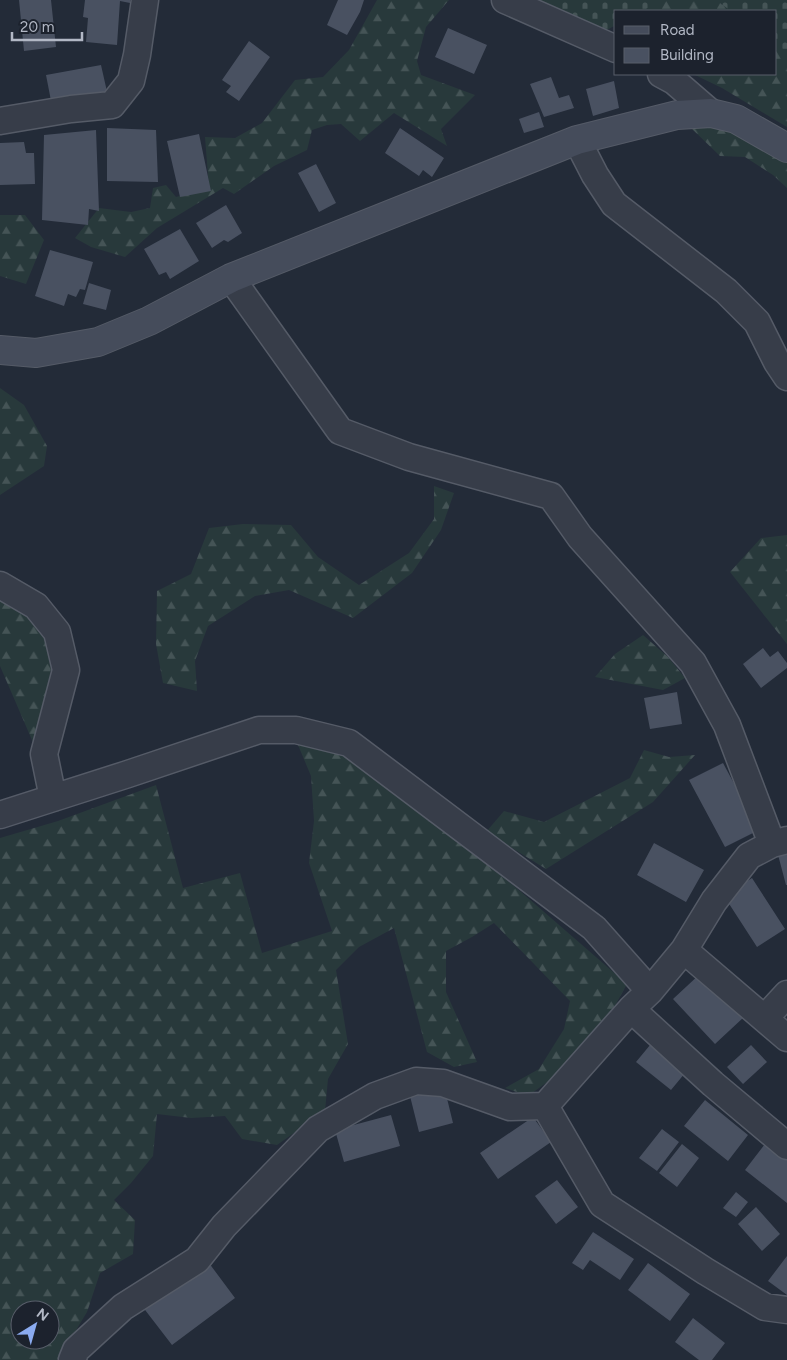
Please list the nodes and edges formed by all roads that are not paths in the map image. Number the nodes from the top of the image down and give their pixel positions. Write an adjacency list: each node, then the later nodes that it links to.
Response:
1 (145, 0): 6 (street)
2 (505, 0): 3 (street)
3 (614, 48)
4 (663, 75): 5 (street)
5 (711, 113): 7 (street); 8 (street)
6 (0, 121)
7 (577, 140): 9 (street); 11 (street)
8 (787, 148)
9 (231, 278): 10 (street); 15 (street)
10 (0, 350)
11 (787, 377)
12 (0, 585): 13 (street)
13 (54, 798): 14 (street); 17 (street)
14 (0, 815)
15 (779, 842): 16 (street)
16 (684, 950): 17 (street); 20 (street)
17 (650, 991): 19 (street)
18 (787, 994): 20 (street)
19 (630, 1009): 22 (street); 23 (street)
20 (765, 1018): 21 (street)
21 (787, 1038)
22 (545, 1106): 24 (street); 25 (street)
23 (787, 1146)
24 (787, 1310)
25 (72, 1360)

